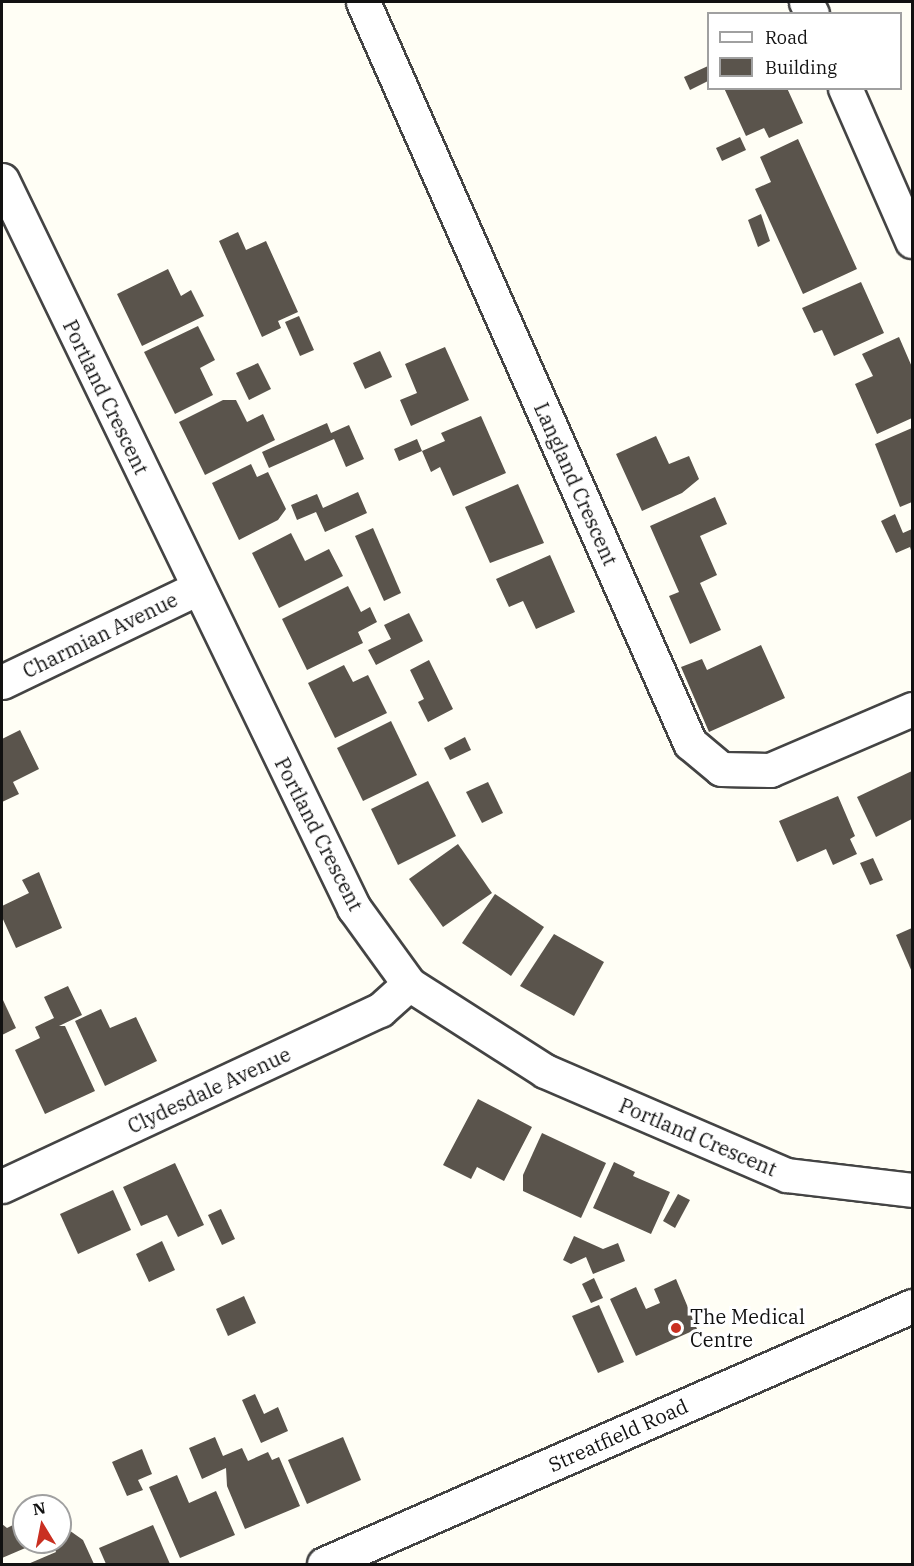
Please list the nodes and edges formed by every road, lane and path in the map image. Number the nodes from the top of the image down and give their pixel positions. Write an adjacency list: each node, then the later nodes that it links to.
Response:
1 (363, 2): 7 (street, Langland Crescent)
2 (846, 90): 4 (street)
3 (2, 180): 5 (street, Portland Crescent)
4 (912, 241)
5 (198, 588): 6 (street, Charmian Avenue); 8 (street, Portland Crescent)
6 (2, 682)
7 (912, 709)
8 (409, 984): 9 (street, Clydesdale Avenue); 10 (street, Portland Crescent)
9 (2, 1186)
10 (912, 1190)
11 (912, 1306): 12 (street, Streatfield Road)
12 (324, 1564)

